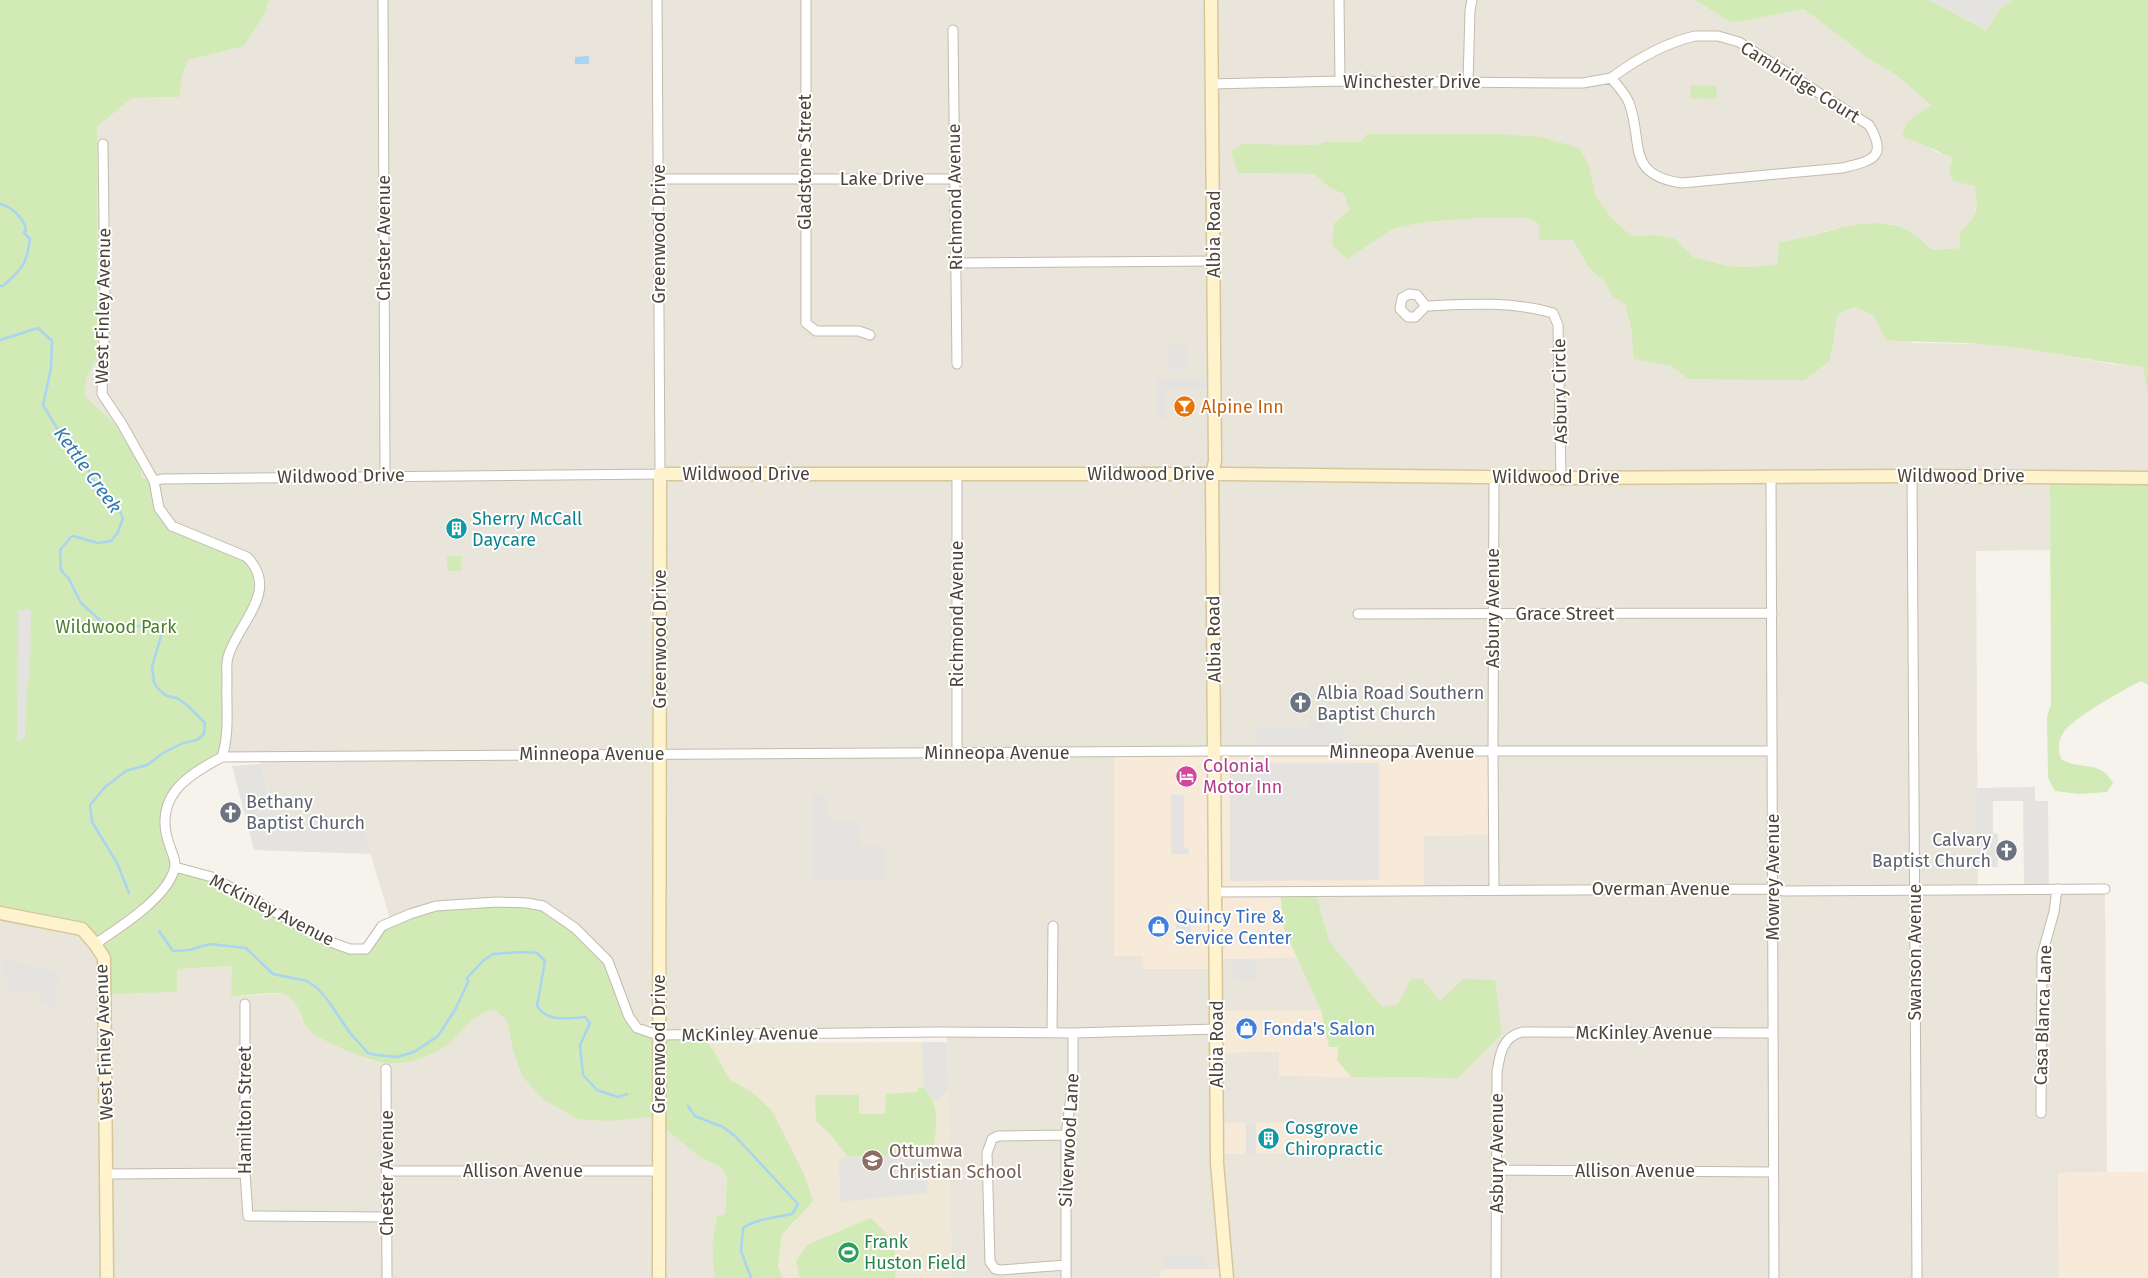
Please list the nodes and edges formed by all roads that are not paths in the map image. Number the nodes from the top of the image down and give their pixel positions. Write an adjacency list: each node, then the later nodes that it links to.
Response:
1 (383, 0): 24 (street, Chester Avenue)
2 (657, 0): 14 (street, Greenwood Drive)
3 (806, 0): 15 (street, Gladstone Street)
4 (1211, 0): 11 (street, Albia Road)
5 (1339, 0): 9 (street)
6 (1472, 0): 10 (street)
7 (953, 30): 13 (street, Richmond Avenue)
8 (1611, 78): 8 (street, Cambridge Court); 10 (street, Winchester Drive)
9 (1340, 81): 10 (street, Winchester Drive); 11 (street, Winchester Drive)
10 (1468, 82)
11 (1212, 84): 16 (street, Albia Road)
12 (103, 144): 30 (street, West Finley Avenue)
13 (956, 178): 15 (street, Lake Drive); 17 (street, Richmond Avenue)
14 (659, 179): 15 (street, Lake Drive); 21 (street, Greenwood Drive)
15 (805, 179): 19 (street, Gladstone Street)
16 (1215, 261): 17 (street); 23 (street, Albia Road)
17 (956, 263): 20 (street, Richmond Avenue)
18 (1426, 306): 28 (street, Asbury Circle)
19 (870, 336)
20 (957, 364)
21 (660, 474): 22 (street, Wildwood Drive); 24 (street, Wildwood Drive); 37 (street, Greenwood Drive)
22 (957, 474): 23 (street, Wildwood Drive); 38 (street, Richmond Avenue)
23 (1212, 474): 27 (street, Wildwood Drive); 34 (street, Albia Road)
24 (385, 475): 30 (street, Wildwood Drive)
25 (1771, 476): 26 (street, Wildwood Drive); 28 (street, Wildwood Drive); 31 (street, Mowrey Avenue)
26 (1912, 476): 29 (street, Wildwood Drive); 45 (street, Swanson Avenue)
27 (1494, 477): 28 (street, Wildwood Drive); 33 (street, Asbury Avenue)
28 (1561, 478)
29 (2148, 478)
30 (154, 481): 39 (street, West Finley Avenue)
31 (1772, 613): 33 (street, Grace Street); 35 (street, Mowrey Avenue)
32 (1358, 614): 33 (street, Grace Street)
33 (1494, 614): 36 (street, Asbury Avenue)
34 (1215, 751): 36 (street, Minneopa Avenue); 38 (street, Minneopa Avenue); 46 (street, Albia Road)
35 (1772, 751): 36 (street, Minneopa Avenue); 41 (street, Mowrey Avenue)
36 (1492, 752): 43 (street, Asbury Avenue)
37 (660, 754): 38 (street, Minneopa Avenue); 39 (street, Minneopa Avenue); 56 (street, Greenwood Drive)
38 (957, 754)
39 (222, 757): 40 (street)
40 (175, 867): 49 (street, West Finley Avenue); 56 (street, McKinley Avenue)
41 (1773, 888): 43 (street, Overman Avenue); 45 (street, Overman Avenue); 54 (street, Mowrey Avenue)
42 (2057, 888): 44 (street, Overman Avenue); 45 (street, Overman Avenue); 58 (street, Casa Blanca Lane)
43 (1494, 889): 46 (street, Overman Avenue)
44 (2105, 889)
45 (1915, 890): 75 (street, Swanson Avenue)
46 (1216, 892): 51 (street, Albia Road)
47 (0, 913): 49 (street)
48 (1053, 926): 52 (street)
49 (95, 944): 65 (street, West Finley Avenue)
50 (245, 1004): 64 (street, Hamilton Street)
51 (1217, 1030): 53 (street, McKinley Avenue); 72 (street, Albia Road)
52 (1052, 1033): 53 (street, McKinley Avenue); 56 (street, McKinley Avenue)
53 (1073, 1033): 59 (street, Silverwood Lane)
54 (1773, 1033): 55 (street, McKinley Avenue); 63 (street, Mowrey Avenue)
55 (1514, 1034): 60 (street, Asbury Avenue)
56 (658, 1035): 61 (street, Greenwood Drive)
57 (386, 1069): 62 (street, Chester Avenue)
58 (2041, 1113)
59 (1066, 1135): 67 (street, Silverwood Lane); 67 (street)
60 (1497, 1170): 63 (street, Allison Avenue); 73 (street, Asbury Avenue)
61 (659, 1171): 62 (street, Allison Avenue); 70 (street, Greenwood Drive)
62 (386, 1172): 66 (street, Chester Avenue)
63 (1774, 1172): 74 (street, Mowrey Avenue)
64 (245, 1173): 65 (street); 66 (street, Hamilton Street)
65 (107, 1174): 68 (street, West Finley Avenue)
66 (387, 1217): 69 (street, Chester Avenue)
67 (1066, 1265): 71 (street, Silverwood Lane)
68 (107, 1278)
69 (387, 1278)
70 (659, 1278)
71 (1066, 1278)
72 (1227, 1278)
73 (1496, 1278)
74 (1774, 1278)
75 (1917, 1278)

